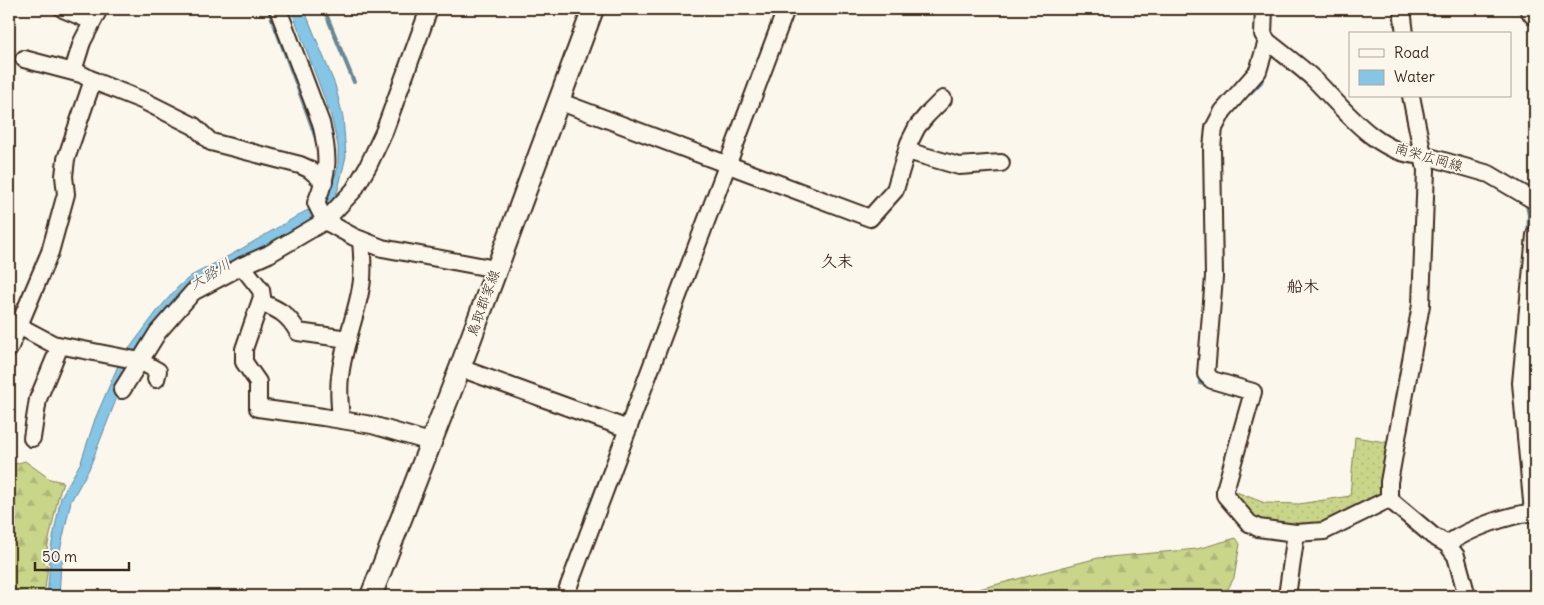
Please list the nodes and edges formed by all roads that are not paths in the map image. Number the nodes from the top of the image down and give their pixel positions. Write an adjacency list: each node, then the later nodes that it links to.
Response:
1 (63, 9): 8 (street)
2 (278, 9): 21 (street)
3 (428, 9): 23 (street)
4 (593, 9): 16 (main road, 鳥取郡家線)
5 (786, 9): 19 (street)
6 (1264, 9): 10 (street)
7 (1402, 9): 9 (street)
8 (95, 15): 12 (street)
9 (1405, 32)
10 (1267, 41): 18 (street, 南栄広岡線); 43 (street)
11 (24, 59): 12 (street)
12 (73, 71): 13 (street)
13 (93, 80): 21 (street); 29 (street)
14 (1411, 98): 18 (street)
15 (943, 99): 17 (street)
16 (558, 102): 19 (street); 27 (main road, 鳥取郡家線)
17 (907, 151): 19 (street); 20 (street)
18 (1423, 155): 22 (street, 南栄広岡線); 41 (street)
19 (728, 164): 38 (street)
20 (1001, 164)
21 (324, 182): 23 (street)
22 (1535, 201)
23 (321, 214): 25 (street); 26 (street)
24 (1535, 234): 42 (street)
25 (361, 240): 27 (street); 30 (street)
26 (242, 266): 28 (street); 33 (street)
27 (496, 269): 34 (main road, 鳥取郡家線)
28 (261, 302): 30 (street); 37 (street)
29 (19, 326): 31 (street); 32 (street)
30 (348, 339): 37 (street)
31 (60, 346): 33 (street); 39 (street)
32 (9, 349)
33 (140, 361): 35 (street); 36 (street)
34 (460, 368): 38 (street); 40 (main road, 鳥取郡家線)
35 (156, 379)
36 (122, 390)
37 (341, 420): 40 (street)
38 (628, 429): 46 (street)
39 (32, 438)
40 (430, 442): 45 (main road, 鳥取郡家線)
41 (1389, 499): 43 (street); 44 (street)
42 (1534, 512): 44 (street)
43 (1296, 533): 47 (street)
44 (1447, 544): 48 (street)
45 (371, 596)
46 (565, 596)
47 (1286, 596)
48 (1467, 596)

